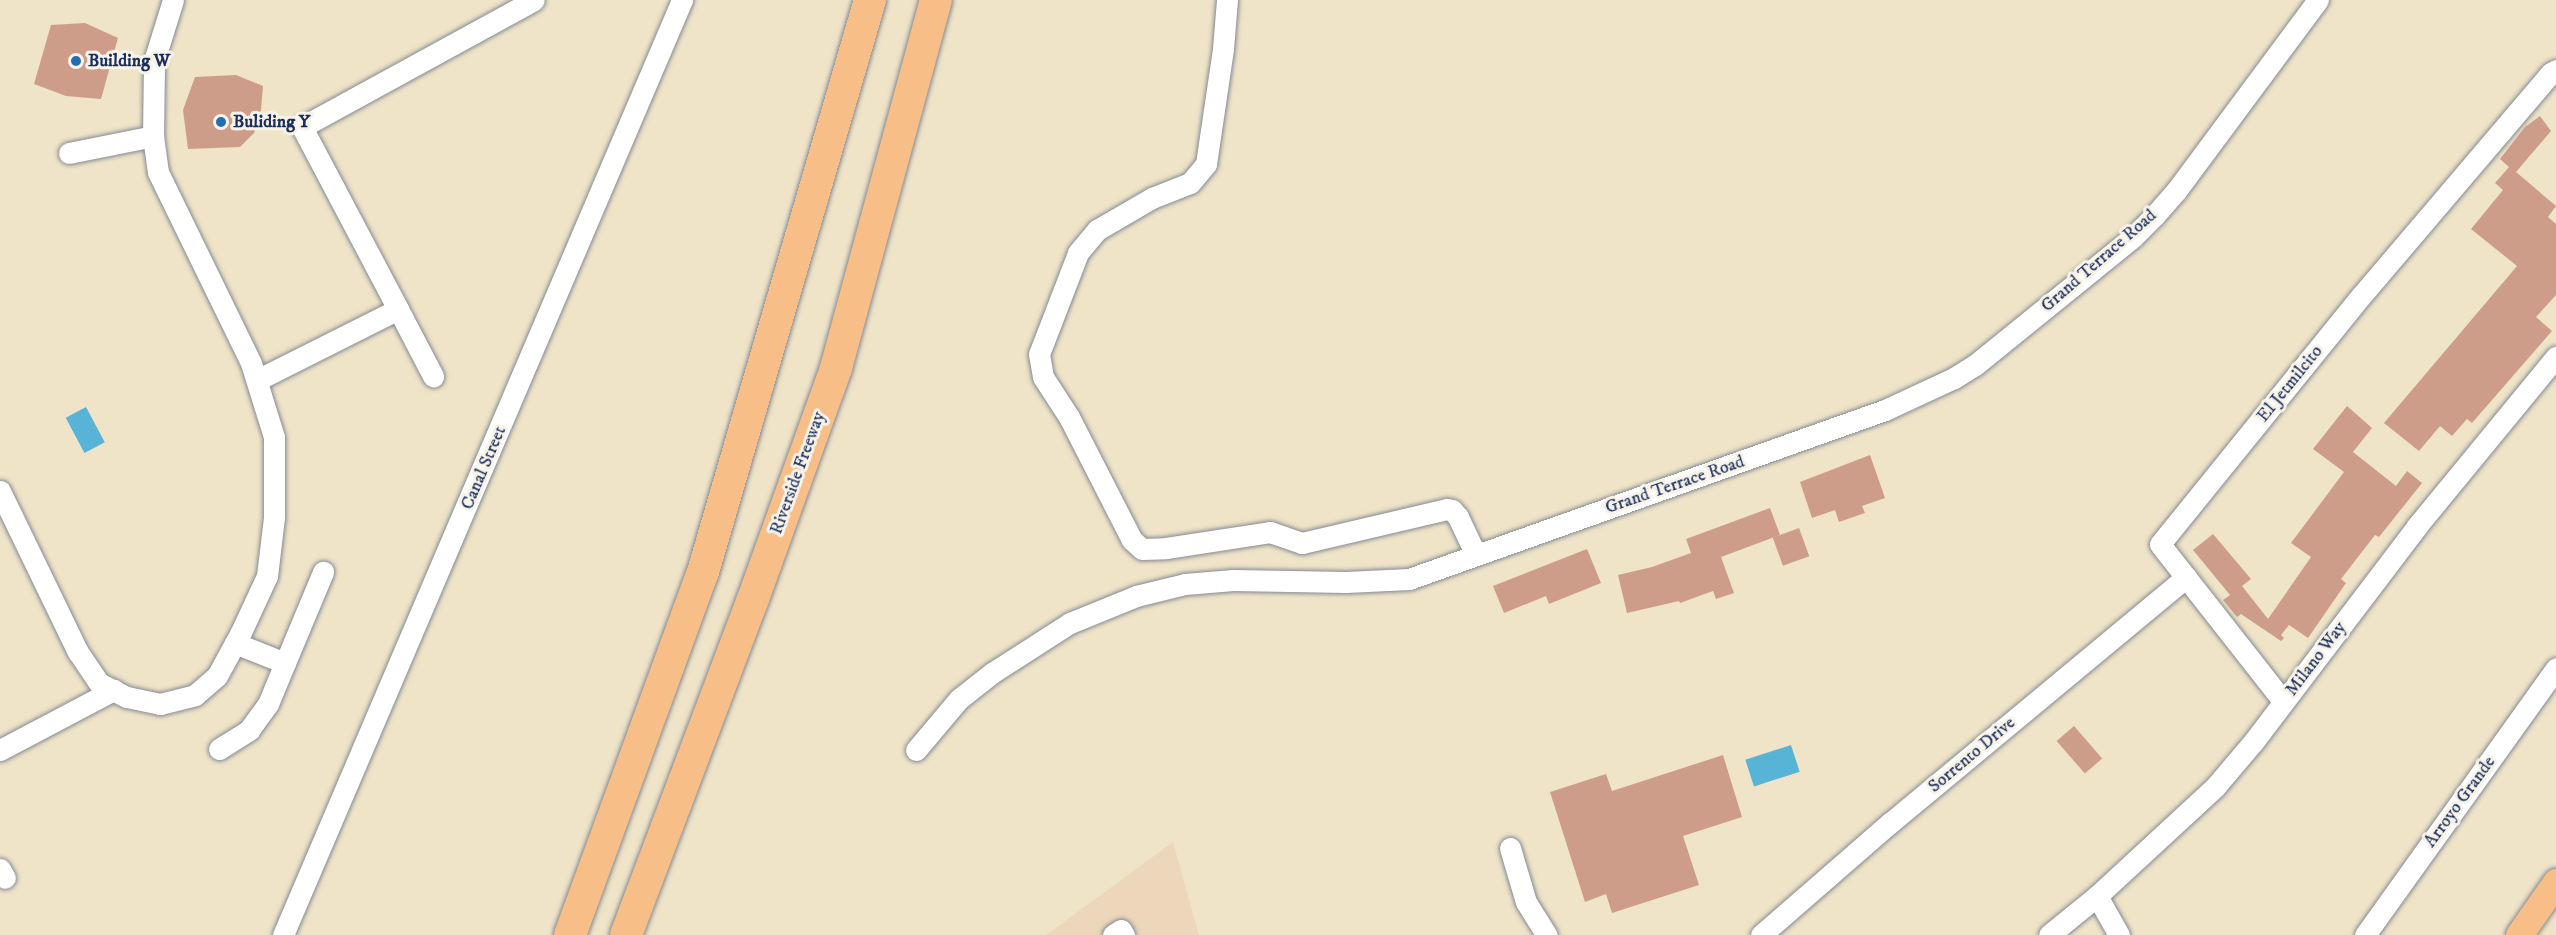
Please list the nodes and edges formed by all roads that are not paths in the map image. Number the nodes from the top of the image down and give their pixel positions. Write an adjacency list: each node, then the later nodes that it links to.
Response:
1 (172, 0): 10 (street)
2 (534, 0): 8 (street)
3 (682, 0): 31 (street, Canal Street)
4 (870, 0): 32 (highway)
5 (936, 0): 33 (highway, Riverside Freeway)
6 (1227, 0): 17 (street)
7 (2319, 0): 17 (street, Grand Terrace Road)
8 (502, 8): 12 (street)
9 (2553, 72): 19 (street, El Jetmilcito)
10 (153, 136): 11 (street); 15 (street)
11 (69, 153)
12 (398, 309): 14 (street); 15 (street)
13 (2556, 358): 24 (street, Milano Way)
14 (433, 376)
15 (256, 380): 20 (street)
16 (0, 491): 23 (street)
17 (1476, 555): 27 (street, Grand Terrace Road)
18 (323, 573): 21 (street)
19 (2186, 577): 24 (street, El Jetmilcito); 37 (street, Sorrento Drive)
20 (235, 643): 21 (street); 23 (street)
21 (285, 663): 25 (street)
22 (2556, 668): 40 (street, Arroyo Grande)
23 (114, 690): 26 (street)
24 (2283, 701): 30 (street, Milano Way)
25 (219, 749)
26 (0, 750)
27 (916, 750)
28 (1510, 848): 36 (street)
29 (2556, 882): 41 (main road)
30 (2097, 896): 38 (street, Milano Way); 39 (street)
31 (283, 935)
32 (570, 935)
33 (626, 935)
34 (1113, 935): 35 (street)
35 (1124, 935)
36 (1547, 935)
37 (1761, 935)
38 (2049, 935)
39 (2119, 935)
40 (2365, 935)
41 (2518, 935)

